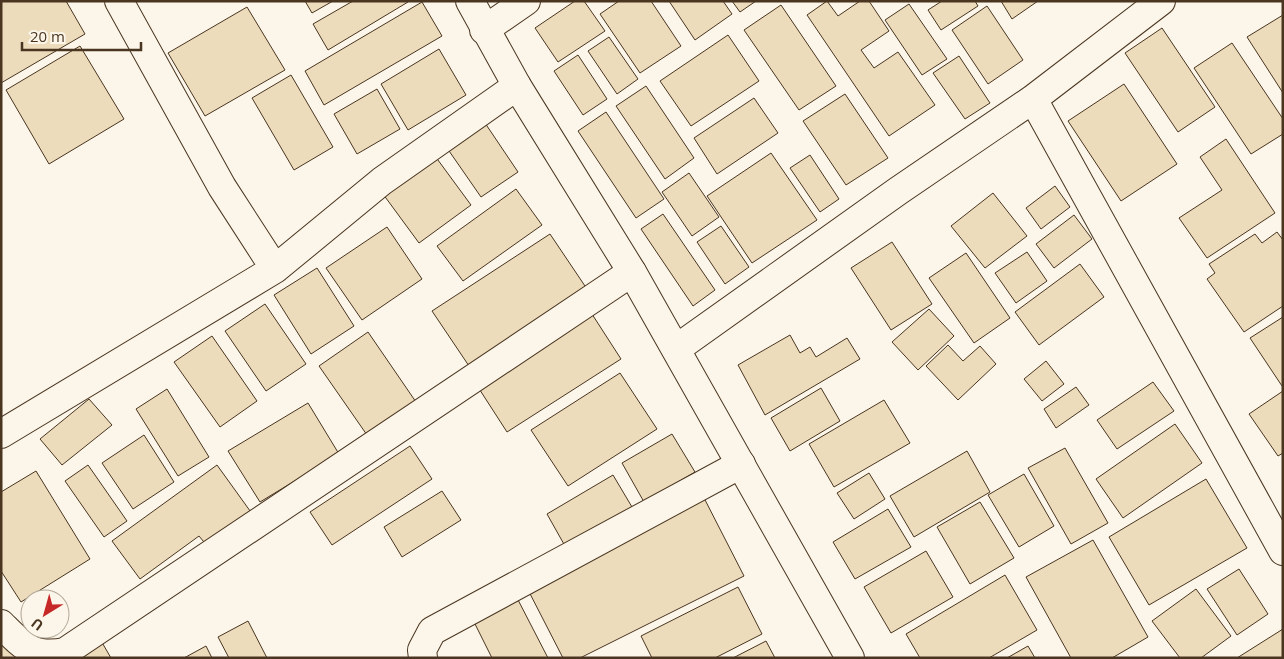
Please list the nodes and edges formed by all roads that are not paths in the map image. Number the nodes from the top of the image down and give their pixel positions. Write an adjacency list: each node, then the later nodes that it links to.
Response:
1 (119, 1): 8 (street)
2 (470, 1): 5 (street)
3 (526, 1): 5 (street)
4 (1161, 1): 7 (street)
5 (484, 30): 6 (street)
6 (517, 86): 8 (street); 9 (street)
7 (1033, 99): 10 (street); 13 (street)
8 (275, 269): 11 (street)
9 (632, 272): 10 (street); 14 (street)
10 (676, 349): 12 (street)
11 (1, 434)
12 (741, 464): 15 (street); 16 (street)
13 (1283, 551)
14 (1, 624)
15 (423, 658)
16 (850, 658)

